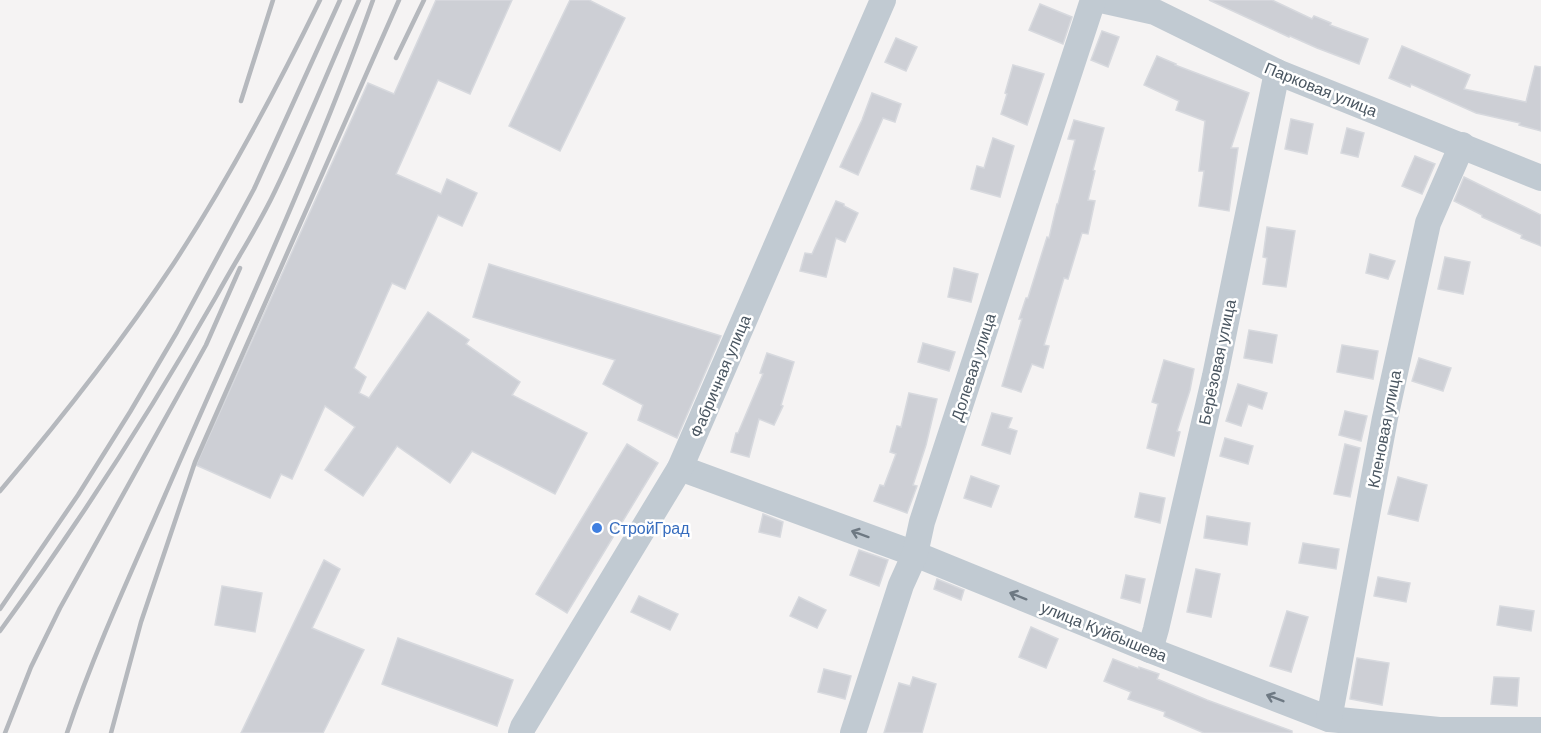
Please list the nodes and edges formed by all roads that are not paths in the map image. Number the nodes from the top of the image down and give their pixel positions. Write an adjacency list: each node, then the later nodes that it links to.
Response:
1 (883, 0): 7 (street, Фабричная улица)
2 (1093, 0): 8 (street, Долевая улица)
3 (1101, 0): 4 (street, Парковая улица)
4 (1277, 72): 5 (street, Парковая улица); 9 (street, Берёзовая улица)
5 (1462, 145): 6 (street, Парковая улица); 10 (street, Кленовая улица)
6 (1541, 178)
7 (680, 468): 8 (street, улица Куйбышева, one-way to 7); 12 (street, Фабричная улица)
8 (915, 554): 9 (street, улица Куйбышева, one-way to 8); 13 (street, Долевая улица)
9 (1150, 650): 10 (street, улица Куйбышева, one-way to 9)
10 (1329, 719): 11 (street, улица Куйбышева)
11 (1539, 725)
12 (521, 733)
13 (853, 733)

